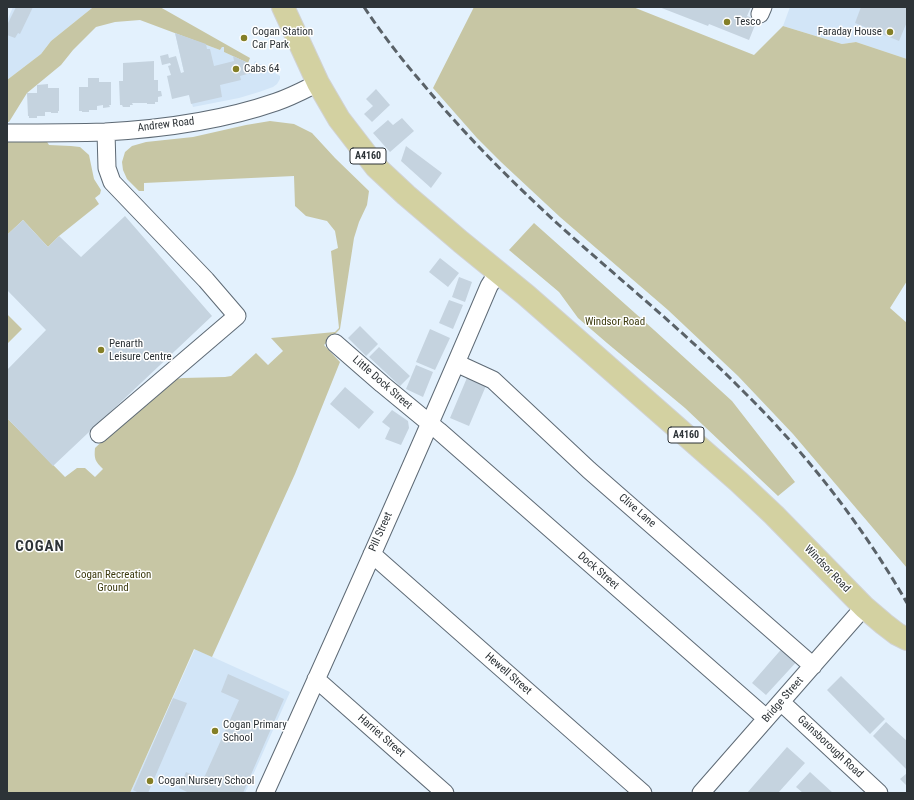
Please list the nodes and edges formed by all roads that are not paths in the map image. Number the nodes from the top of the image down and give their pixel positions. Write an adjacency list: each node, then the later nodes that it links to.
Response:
1 (283, 7): 2 (main road, A4160)
2 (318, 83): 3 (street, Andrew Road); 5 (main road, Windsor Road / A4160)
3 (106, 132): 4 (street, Andrew Road); 9 (street)
4 (7, 133)
5 (498, 272): 7 (street, Pill Street); 11 (main road, Windsor Road / A4160)
6 (335, 343): 8 (street, Little Dock Street)
7 (456, 363): 8 (street, Pill Street); 13 (street, Clive Lane)
8 (430, 423): 10 (street, Pill Street); 16 (street, Dock Street)
9 (99, 434)
10 (372, 554): 14 (street, Pill Street); 19 (street, Hewell Street)
11 (864, 607): 12 (main road, Windsor Road / A4160); 13 (street, Bridge Street)
12 (907, 639)
13 (813, 666): 15 (street, Bridge Street)
14 (316, 679): 17 (street, Pill Street); 18 (street, Harriet Street)
15 (781, 702): 16 (street, Bridge Street); 21 (street, Gainsborough Road)
16 (766, 718): 20 (street, Bridge Street)
17 (265, 793)
18 (445, 793)
19 (644, 793)
20 (701, 793)
21 (879, 793)

